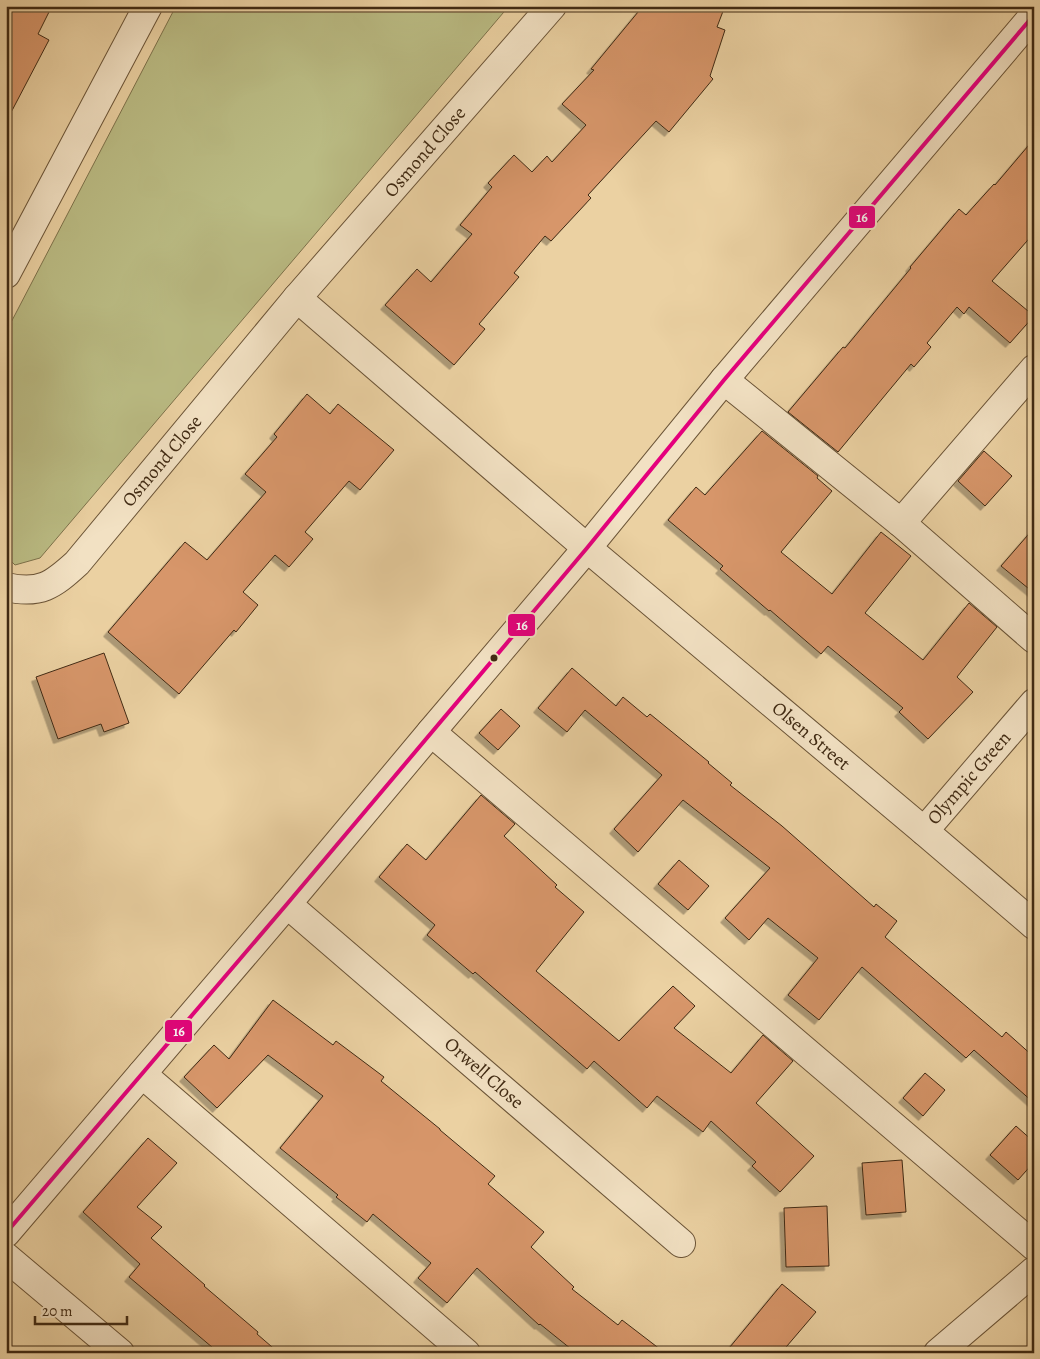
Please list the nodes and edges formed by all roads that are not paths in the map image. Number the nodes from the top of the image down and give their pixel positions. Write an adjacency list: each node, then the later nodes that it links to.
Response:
1 (148, 6): 4 (street)
2 (552, 6): 5 (street, Osmond Close)
3 (1034, 15): 7 (street)
4 (6, 274)
5 (297, 298): 9 (street); 10 (street, Osmond Close)
6 (1034, 369): 8 (street)
7 (724, 380): 8 (street); 9 (street)
8 (901, 523): 11 (street)
9 (587, 548): 13 (street); 14 (street, Olsen Street)
10 (6, 587)
11 (1034, 639)
12 (1034, 703): 14 (street, Olympic Green)
13 (431, 732): 15 (street); 20 (street)
14 (924, 830): 16 (street, Olsen Street)
15 (288, 904): 17 (street); 19 (street, Orwell Close)
16 (1034, 925)
17 (142, 1074): 18 (street); 24 (street)
18 (6, 1233)
19 (681, 1243)
20 (1034, 1246)
21 (6, 1257): 23 (street)
22 (1034, 1271): 25 (street)
23 (120, 1353)
24 (466, 1353)
25 (938, 1353)

